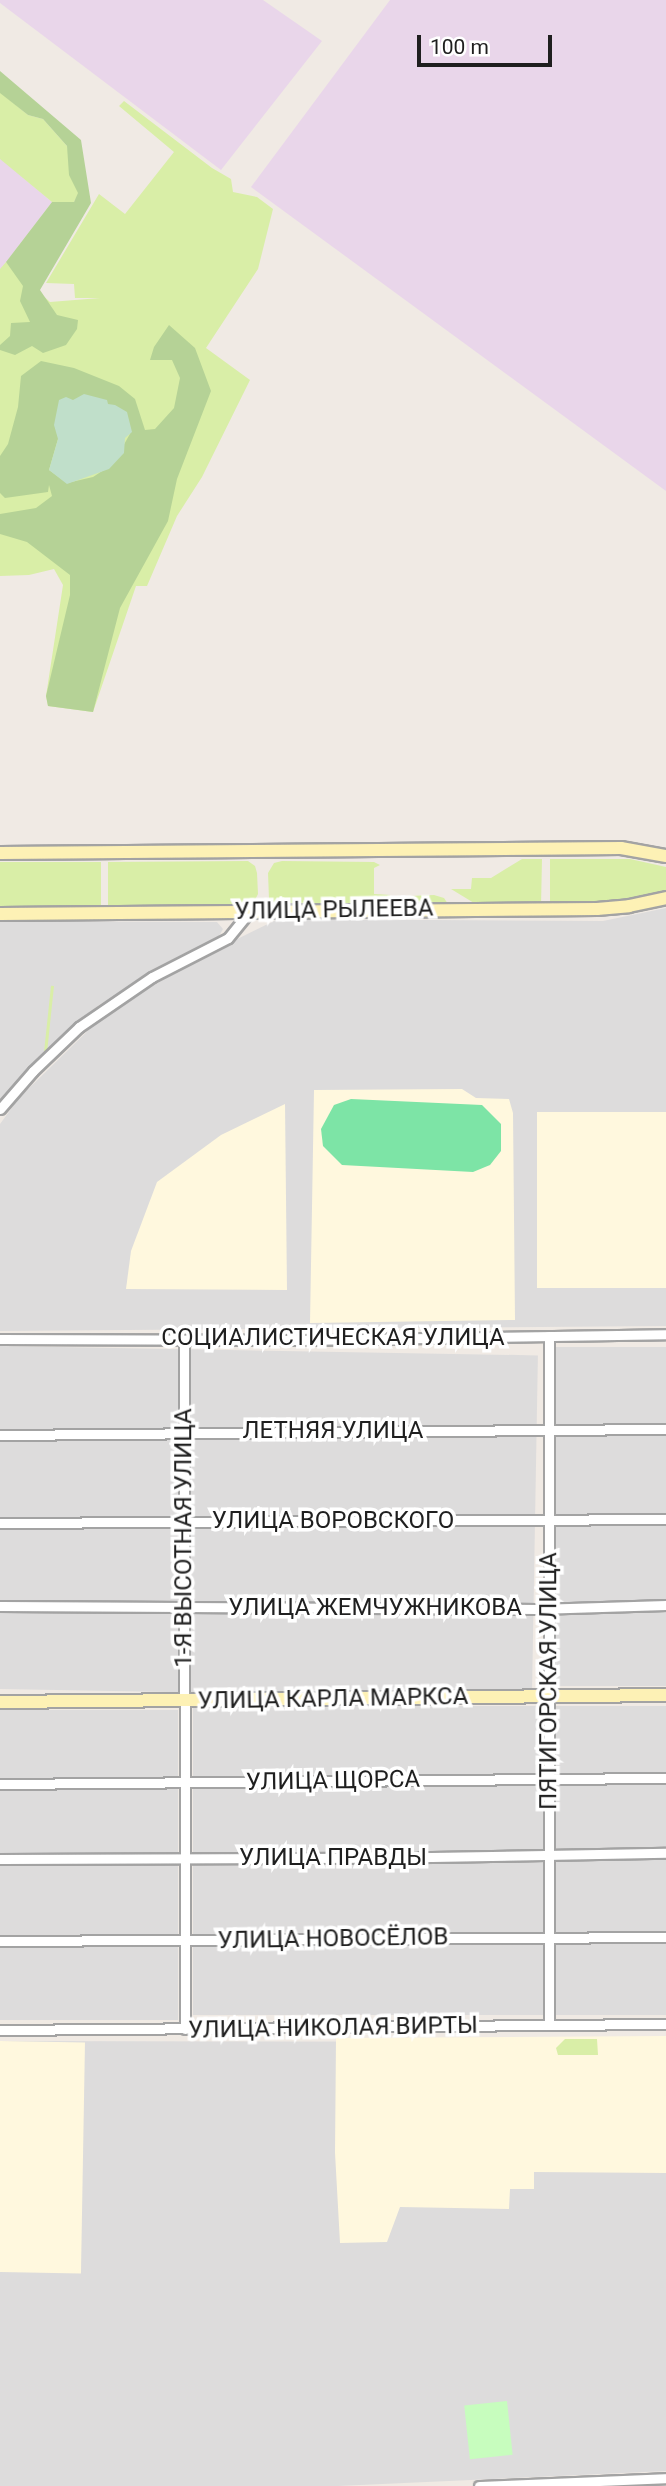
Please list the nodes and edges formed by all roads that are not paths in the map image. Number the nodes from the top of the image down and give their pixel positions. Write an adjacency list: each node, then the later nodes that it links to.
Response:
1 (0, 853): 2 (main road)
2 (666, 856)
3 (666, 898): 4 (main road, УЛИЦА РЫЛЕЕВА)
4 (250, 911): 5 (main road, УЛИЦА РЫЛЕЕВА); 6 (street)
5 (0, 914)
6 (0, 1109)
7 (666, 1334): 8 (street, СОЦИАЛИСТИЧЕСКАЯ УЛИЦА)
8 (549, 1336): 10 (street, СОЦИАЛИСТИЧЕСКАЯ УЛИЦА); 12 (street, ПЯТИГОРСКАЯ УЛИЦА)
9 (0, 1339): 10 (street, СОЦИАЛИСТИЧЕСКАЯ УЛИЦА)
10 (184, 1340): 13 (street, 1-Я ВЫСОТНАЯ УЛИЦА)
11 (666, 1429): 12 (street, ЛЕТНЯЯ УЛИЦА)
12 (549, 1430): 13 (street, ЛЕТНЯЯ УЛИЦА); 16 (street, ПЯТИГОРСКАЯ УЛИЦА)
13 (184, 1431): 14 (street, ЛЕТНЯЯ УЛИЦА); 17 (street, 1-Я ВЫСОТНАЯ УЛИЦА)
14 (0, 1434)
15 (666, 1518): 16 (street, УЛИЦА ВОРОВСКОГО)
16 (549, 1520): 17 (street, УЛИЦА ВОРОВСКОГО); 22 (street, ПЯТИГОРСКАЯ УЛИЦА)
17 (184, 1522): 18 (street, УЛИЦА ВОРОВСКОГО); 21 (street, 1-Я ВЫСОТНАЯ УЛИЦА)
18 (0, 1523)
19 (666, 1605): 22 (street, УЛИЦА ЖЕМЧУЖНИКОВА)
20 (0, 1606): 21 (street, УЛИЦА ЖЕМЧУЖНИКОВА)
21 (184, 1606): 22 (street, УЛИЦА ЖЕМЧУЖНИКОВА); 25 (street, 1-Я ВЫСОТНАЯ УЛИЦА)
22 (550, 1609): 24 (street, ПЯТИГОРСКАЯ УЛИЦА)
23 (666, 1695): 24 (main road, УЛИЦА КАРЛА МАРКСА)
24 (550, 1696): 25 (main road, УЛИЦА КАРЛА МАРКСА); 27 (street, ПЯТИГОРСКАЯ УЛИЦА)
25 (184, 1701): 26 (main road, УЛИЦА КАРЛА МАРКСА); 29 (street, 1-Я ВЫСОТНАЯ УЛИЦА)
26 (0, 1702)
27 (550, 1778): 28 (street, УЛИЦА ЩОРСА); 29 (street, УЛИЦА ЩОРСА); 31 (street, ПЯТИГОРСКАЯ УЛИЦА)
28 (666, 1778)
29 (184, 1783): 30 (street, УЛИЦА ЩОРСА); 33 (street, 1-Я ВЫСОТНАЯ УЛИЦА)
30 (0, 1784)
31 (550, 1853): 32 (street, УЛИЦА ПРАВДЫ); 33 (street, УЛИЦА ПРАВДЫ); 35 (street, ПЯТИГОРСКАЯ УЛИЦА)
32 (666, 1853)
33 (184, 1857): 34 (street, УЛИЦА ПРАВДЫ); 37 (street, 1-Я ВЫСОТНАЯ УЛИЦА)
34 (0, 1859)
35 (549, 1937): 36 (street, УЛИЦА НОВОСЁЛОВ); 37 (street, УЛИЦА НОВОСЁЛОВ); 40 (street, ПЯТИГОРСКАЯ УЛИЦА)
36 (666, 1937)
37 (185, 1940): 38 (street, УЛИЦА НОВОСЁЛОВ); 41 (street, 1-Я ВЫСОТНАЯ УЛИЦА)
38 (0, 1941)
39 (666, 2024): 40 (street, УЛИЦА НИКОЛАЯ ВИРТЫ)
40 (549, 2025): 41 (street, УЛИЦА НИКОЛАЯ ВИРТЫ)
41 (185, 2029): 42 (street, УЛИЦА НИКОЛАЯ ВИРТЫ)
42 (0, 2030)
43 (666, 2478): 44 (street)
44 (479, 2486)

